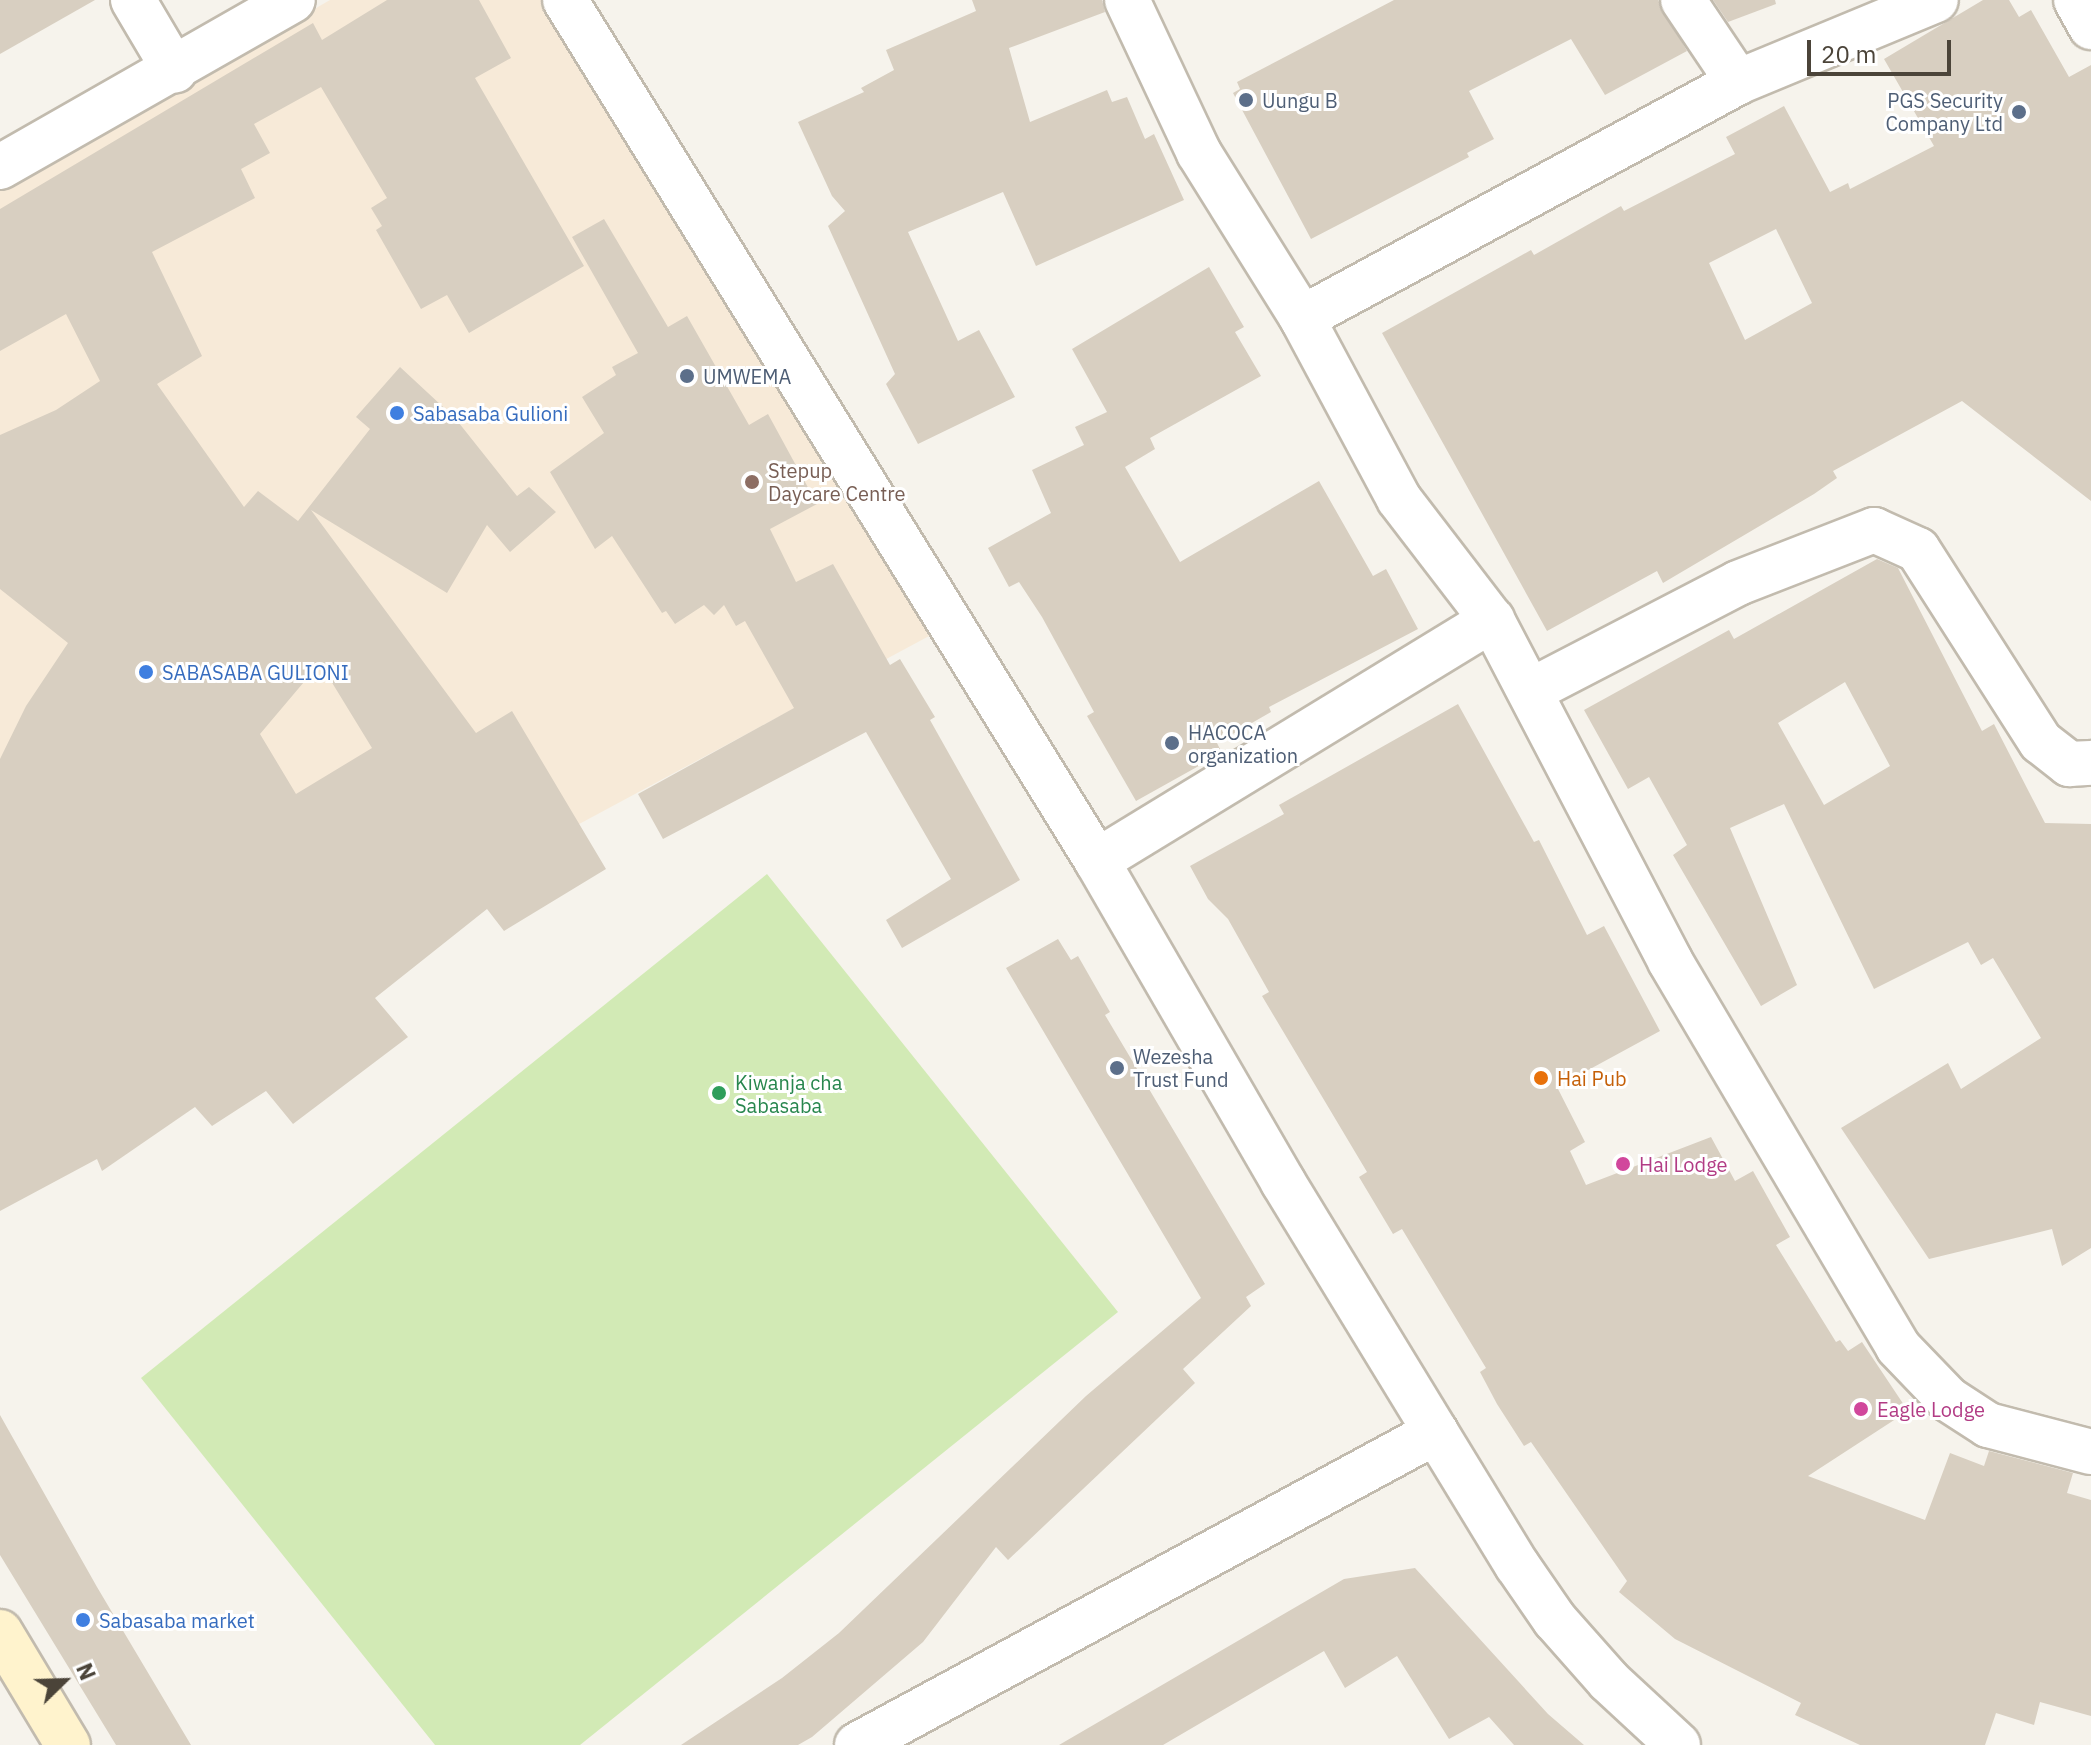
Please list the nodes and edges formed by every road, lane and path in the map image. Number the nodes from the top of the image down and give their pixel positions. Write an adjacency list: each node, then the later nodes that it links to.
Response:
1 (133, 0): 9 (street)
2 (293, 0): 9 (street)
3 (565, 0): 16 (street)
4 (1127, 0): 12 (street)
5 (1683, 0): 10 (street)
6 (1936, 0): 10 (street)
7 (2076, 0): 8 (street)
8 (2091, 27)
9 (175, 71): 11 (street)
10 (1738, 82): 12 (street)
11 (0, 167)
12 (1302, 318): 13 (street)
13 (1492, 620): 14 (street); 16 (street)
14 (1530, 691): 15 (street); 18 (street)
15 (2091, 763)
16 (1097, 861): 17 (street)
17 (1436, 1432): 21 (street); 22 (street)
18 (2091, 1452)
19 (0, 1632): 20 (street)
20 (68, 1745)
21 (857, 1745)
22 (1678, 1745)

